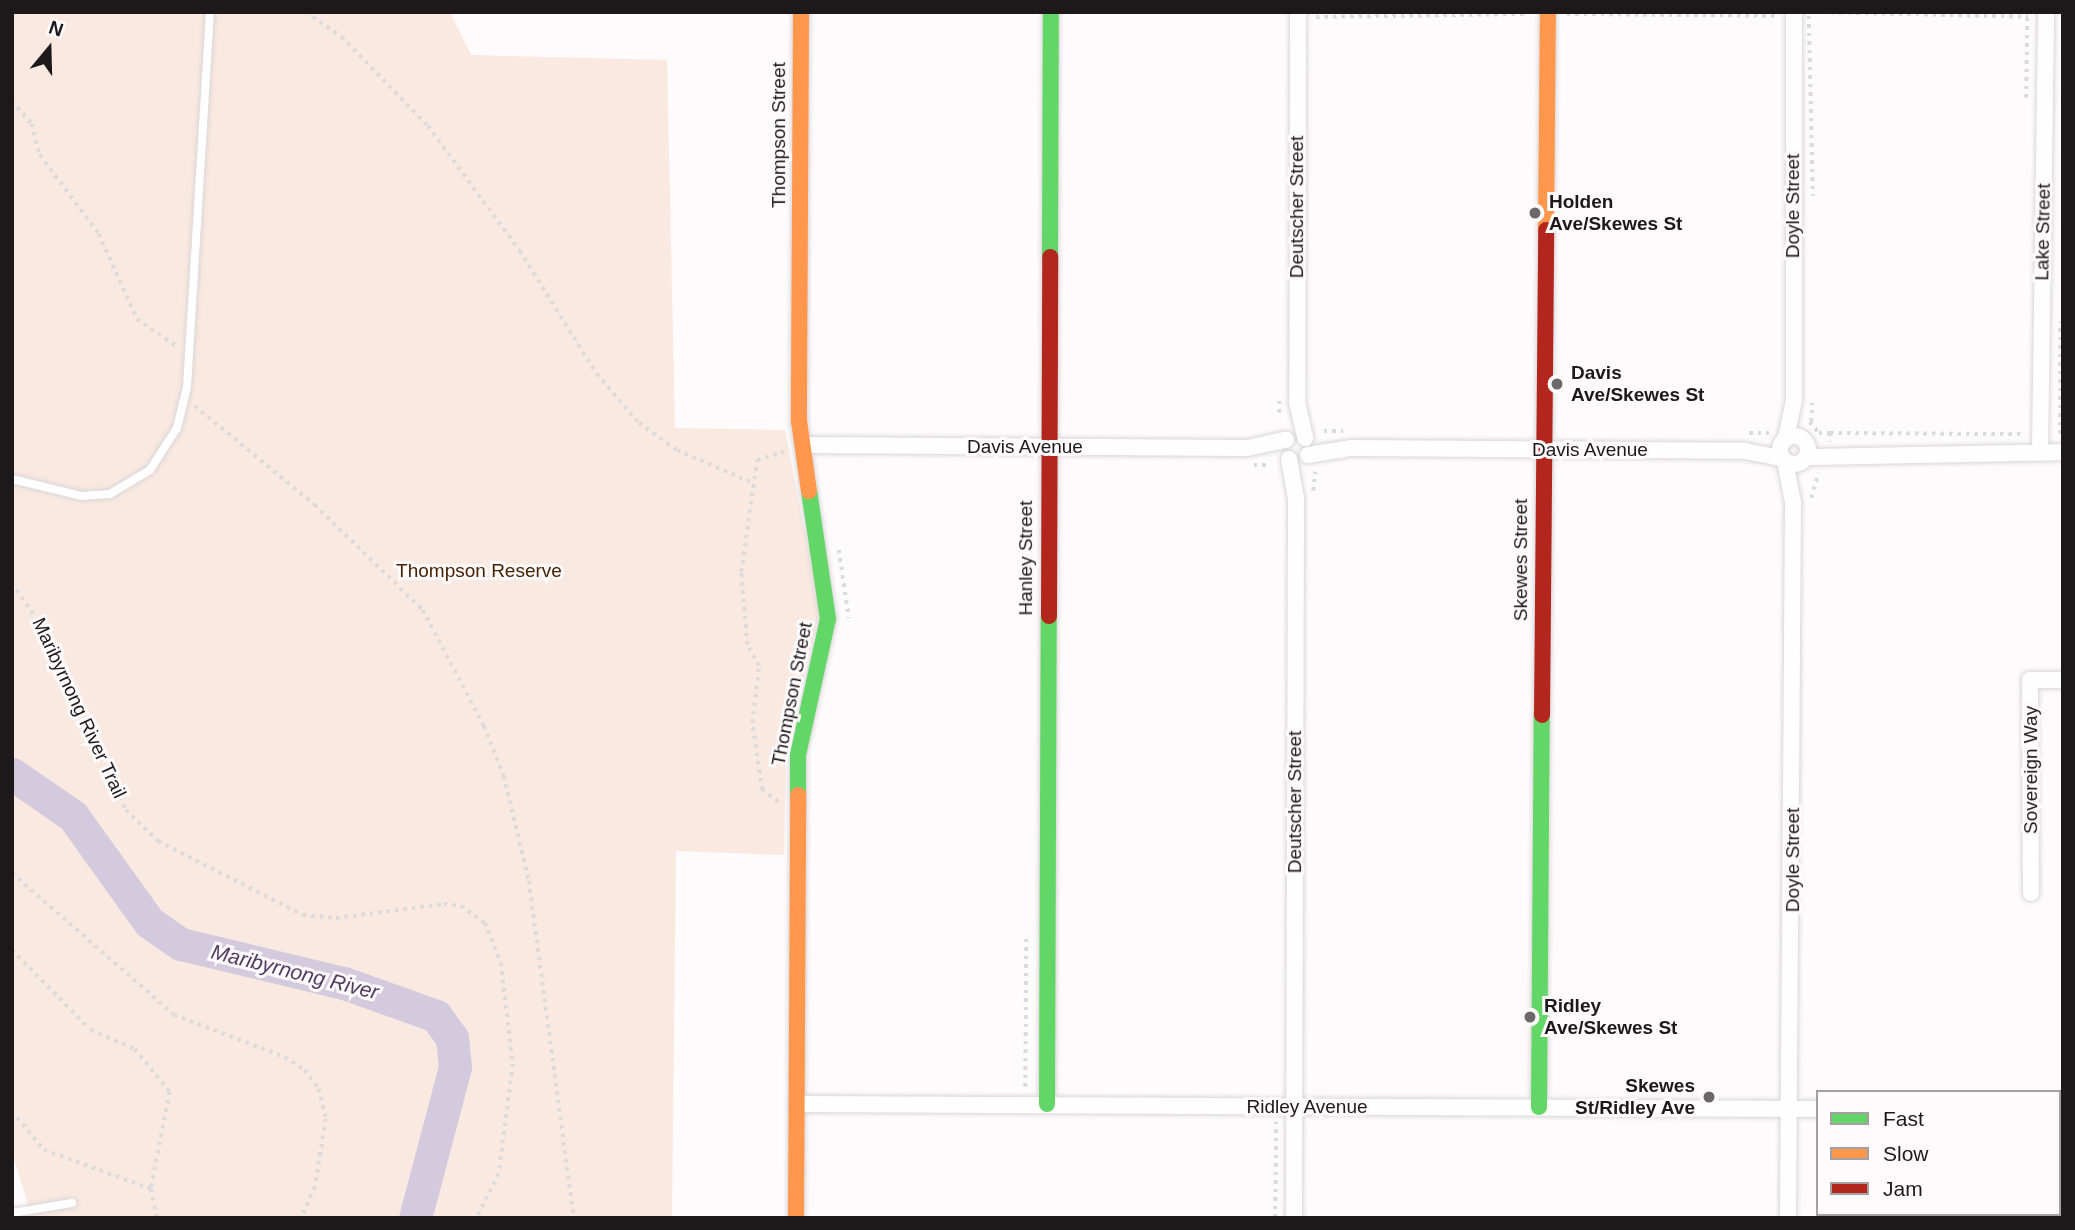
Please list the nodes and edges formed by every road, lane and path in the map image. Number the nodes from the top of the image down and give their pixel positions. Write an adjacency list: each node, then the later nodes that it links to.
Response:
1 (210, 12): 13 (lane)
2 (306, 12): 32 (path)
3 (801, 12): 21 (street, Thompson Street)
4 (1051, 12): 23 (street, Hanley Street)
5 (1298, 12): 24 (street, Deutscher Street)
6 (1548, 12): 25 (street, Skewes Street)
7 (1779, 12): 11 (path)
8 (1794, 12): 19 (street, Doyle Street)
9 (1814, 12): 10 (path)
10 (2045, 15): 28 (street, Lake Street)
11 (1779, 29)
12 (12, 101): 13 (path)
13 (189, 350): 14 (lane)
14 (185, 398): 31 (lane); 57 (path)
15 (1324, 431): 16 (path)
16 (1351, 431)
17 (1739, 433): 19 (path)
18 (2024, 434): 22 (path)
19 (1787, 441): 22 (path); 25 (street, Davis Avenue); 26 (street); 26 (street); 33 (street, Doyle Street)
20 (785, 443): 27 (path)
21 (803, 445): 23 (street, Davis Avenue); 27 (path); 38 (street, Thompson Street)
22 (1830, 445): 26 (street); 28 (street); 34 (path)
23 (1048, 447): 24 (street, Davis Avenue); 44 (street, Hanley Street)
24 (1297, 448): 25 (street, Davis Avenue); 49 (street, Deutscher Street)
25 (1543, 449): 45 (street, Skewes Street)
26 (1805, 450): 33 (street, Doyle Street)
27 (786, 451): 30 (path); 32 (path)
28 (2040, 452): 29 (street)
29 (2063, 452)
30 (789, 465)
31 (12, 479)
32 (751, 482): 38 (path)
33 (1793, 502): 46 (street, Doyle Street)
34 (1811, 509)
35 (12, 583): 56 (path, Maribyrnong River Trail)
36 (2063, 680): 41 (street, Sovereign Way)
37 (780, 790): 38 (path)
38 (789, 805): 39 (path); 43 (street, Thompson Street)
39 (781, 818)
40 (12, 873): 55 (path)
41 (2031, 893)
42 (12, 950): 51 (path)
43 (797, 1104): 44 (street, Ridley Avenue); 58 (street, Thompson Street)
44 (1047, 1104): 49 (street, Ridley Avenue)
45 (1539, 1107): 46 (street, Ridley Avenue); 49 (street, Ridley Avenue)
46 (1790, 1109): 47 (street, Ridley Avenue); 60 (street, Doyle Street)
47 (1816, 1109)
48 (12, 1111): 51 (path)
49 (1294, 1115): 50 (path); 59 (street, Deutscher Street)
50 (1262, 1123)
51 (151, 1189): 54 (path)
52 (72, 1203): 53 (lane)
53 (12, 1213)
54 (157, 1218)
55 (301, 1218)
56 (477, 1218)
57 (574, 1218)
58 (796, 1218)
59 (1294, 1218)
60 (1788, 1218)

